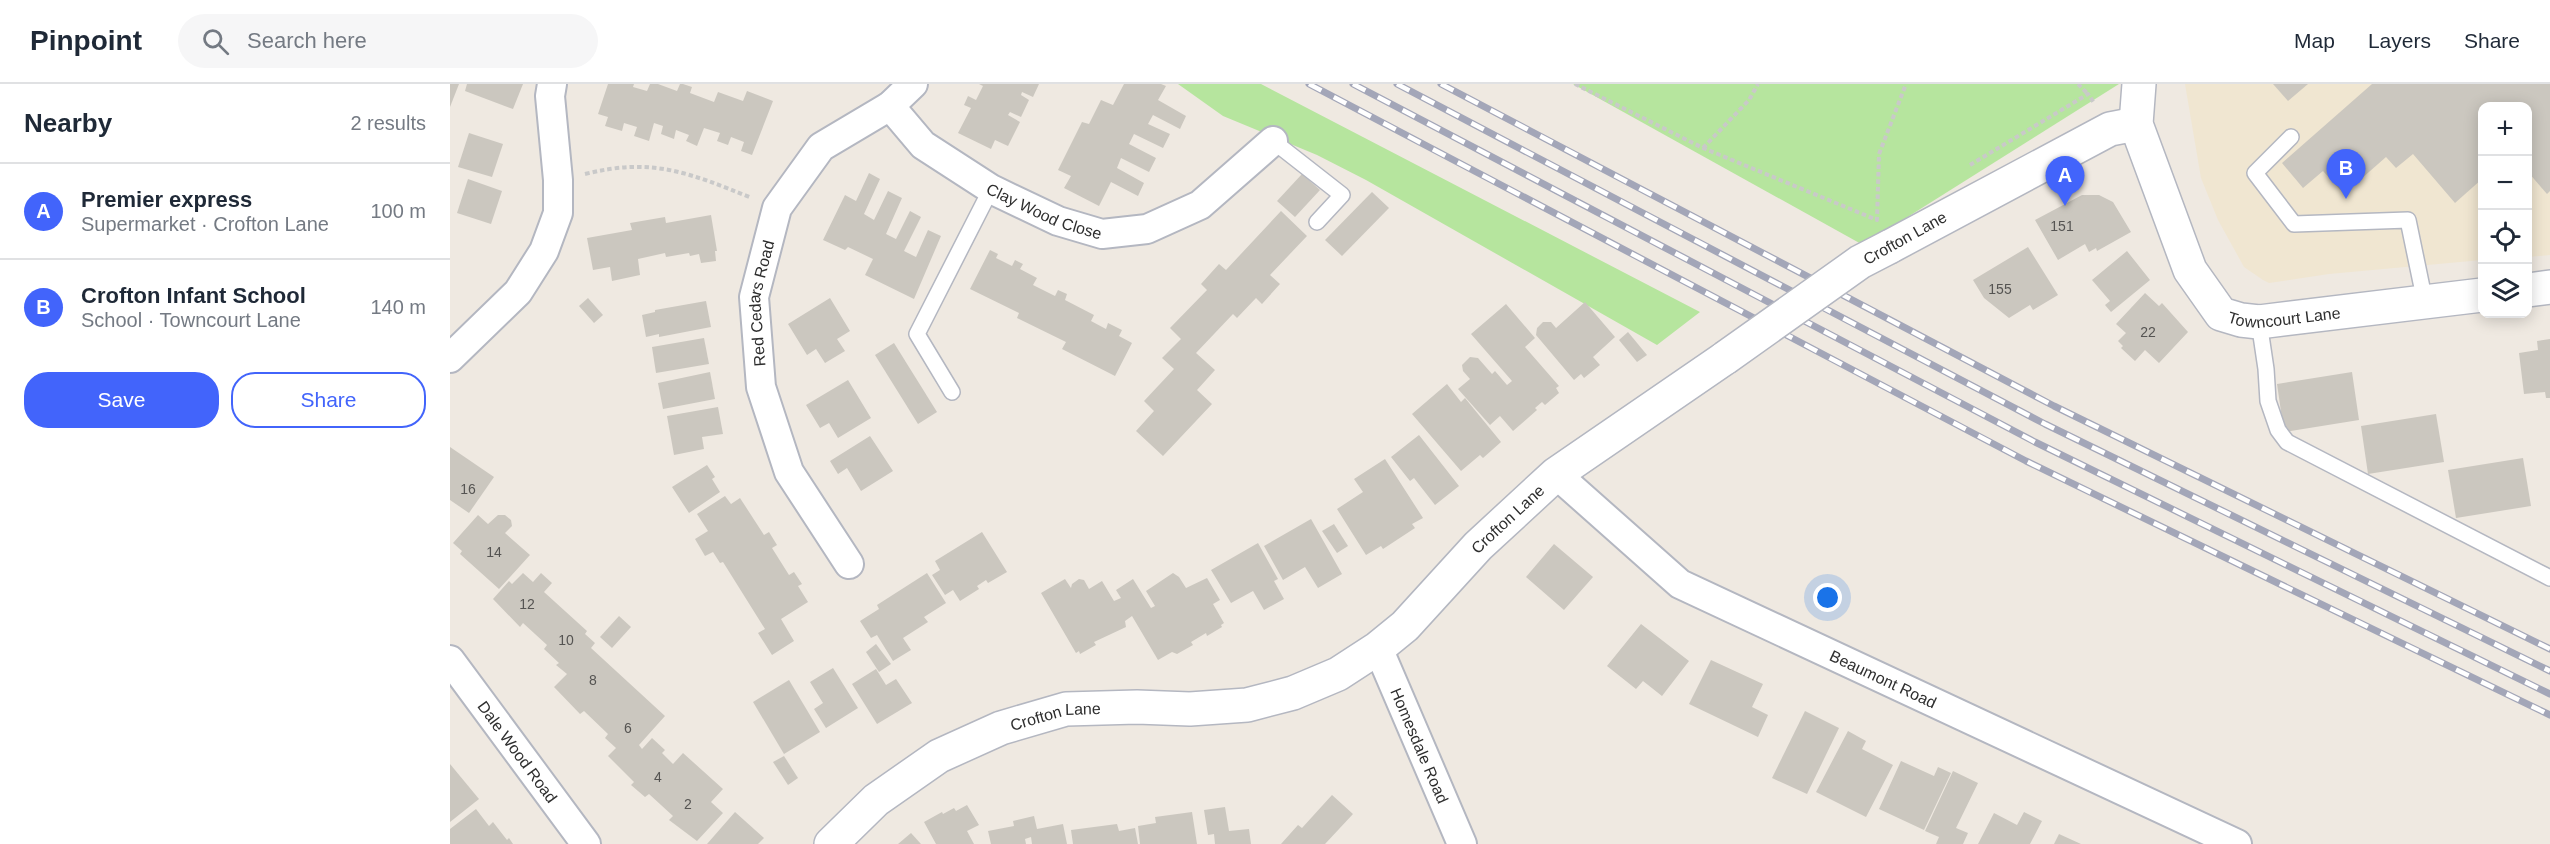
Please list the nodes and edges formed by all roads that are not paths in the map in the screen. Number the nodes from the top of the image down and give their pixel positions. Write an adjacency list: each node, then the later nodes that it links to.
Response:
1 (552, 84): 15 (street)
2 (913, 84): 4 (street, Red Cedars Road)
3 (2139, 84): 5 (street)
4 (890, 106): 8 (street, Clay Wood Close); 18 (street, Red Cedars Road)
5 (2136, 124): 14 (street, Towncourt Lane); 17 (street, Crofton Lane, bridge)
6 (2291, 137): 13 (lane)
7 (1273, 141): 8 (street, Clay Wood Close); 9 (lane)
8 (991, 189): 16 (lane)
9 (1317, 222)
10 (2550, 287): 11 (street)
11 (2532, 289)
12 (2478, 295): 13 (street, Towncourt Lane)
13 (2425, 302): 14 (street, Towncourt Lane)
14 (2259, 322): 19 (lane)
15 (450, 358)
16 (952, 392)
17 (1556, 474): 20 (street, Crofton Lane); 25 (street, Beaumont Road)
18 (849, 564)
19 (2550, 578)
20 (1378, 648): 23 (street, Crofton Lane); 24 (street, Homesdale Road)
21 (450, 660): 22 (street, Dale Wood Road)
22 (586, 844)
23 (831, 844)
24 (1462, 844)
25 (2237, 844)

